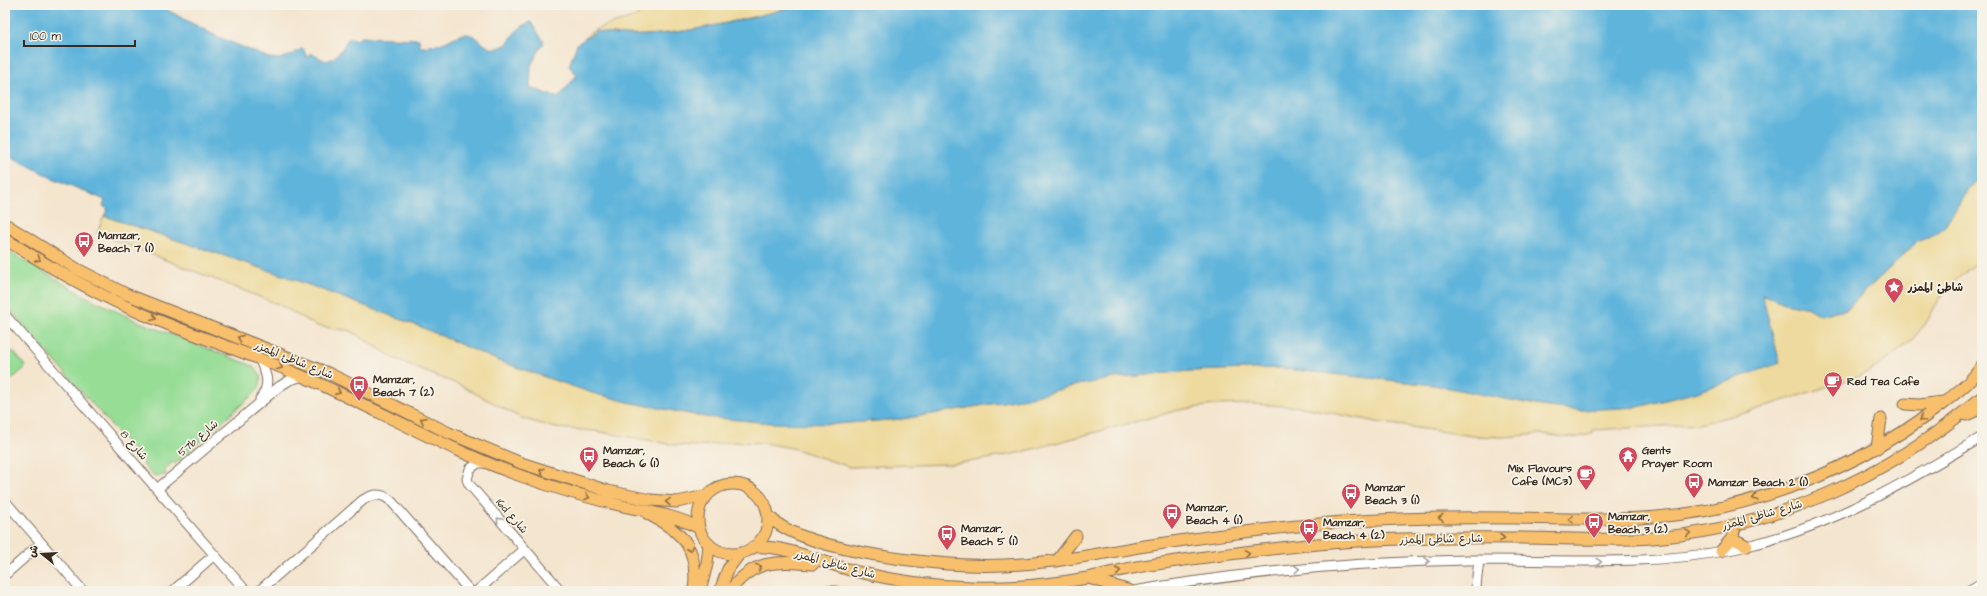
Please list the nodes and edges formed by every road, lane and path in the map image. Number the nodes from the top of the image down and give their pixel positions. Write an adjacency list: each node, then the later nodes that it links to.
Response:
1 (5, 224): 18 (main road, شارع شاطئ الممزر, one-way to 1)
2 (5, 238): 4 (main road, شارع شاطئ الممزر, one-way to 4)
3 (5, 315): 17 (street, شارع 8)
4 (258, 358): 6 (main road, شارع شاطئ الممزر, one-way to 6); 9 (street, 57b شارع)
5 (1982, 365): 8 (main road, شارع شاطئ الممزر)
6 (303, 376): 9 (street, 57b شارع); 16 (main road, شارع شاطئ الممزر, one-way to 16)
7 (1982, 397): 12 (main road, شارع شاطئ الممزر)
8 (1944, 402): 10 (main road); 15 (main road, شارع شاطئ الممزر, one-way to 15)
9 (256, 404): 17 (street, 57b شارع)
10 (1905, 404)
11 (1982, 408): 12 (main road)
12 (1961, 416): 22 (main road, شارع شاطئ الممزر)
13 (1881, 419): 15 (main road)
14 (1982, 437): 28 (street)
15 (1877, 448): 35 (main road, شارع شاطئ الممزر, one-way to 35)
16 (487, 463): 20 (main road, شارع شاطئ الممزر, one-way to 20); 30 (street, 16d شارع, one-way to 16)
17 (157, 489): 33 (street, شارع 8)
18 (706, 496): 21 (main road); 23 (main road)
19 (5, 501): 26 (street)
20 (638, 509): 23 (main road, شارع شاطئ الممزر); 47 (main road, one-way to 47)
21 (768, 515): 29 (main road); 35 (main road, شارع شاطئ الممزر)
22 (1736, 524): 25 (main road); 38 (main road, شارع شاطئ الممزر, one-way to 22)
23 (700, 528): 27 (main road)
24 (1076, 536): 35 (main road)
25 (1732, 538): 28 (main road); 31 (main road)
26 (41, 543): 37 (street); 40 (street)
27 (709, 544): 32 (main road); 48 (main road)
28 (1748, 546): 31 (street)
29 (753, 547): 32 (main road); 36 (main road, شارع شاطئ الممزر)
30 (525, 549): 45 (street); 46 (street, 16d شارع)
31 (1721, 551): 34 (street, one-way to 31)
32 (740, 553): 49 (main road)
33 (214, 555): 41 (street); 42 (street, شارع 8)
34 (1475, 560): 54 (street, one-way to 34); 55 (street)
35 (1057, 561)
36 (837, 566): 38 (main road, شارع شاطئ الممزر); 50 (main road, one-way to 36)
37 (5, 575)
38 (1089, 578): 53 (main road)
39 (1982, 583): 56 (street)
40 (83, 591)
41 (173, 591)
42 (246, 591)
43 (259, 591): 44 (street)
44 (470, 591)
45 (477, 591)
46 (560, 591)
47 (694, 591)
48 (700, 591)
49 (720, 591)
50 (730, 591)
51 (819, 591): 52 (street)
52 (836, 591)
53 (1130, 591)
54 (1134, 591)
55 (1476, 591)
56 (1968, 591)

